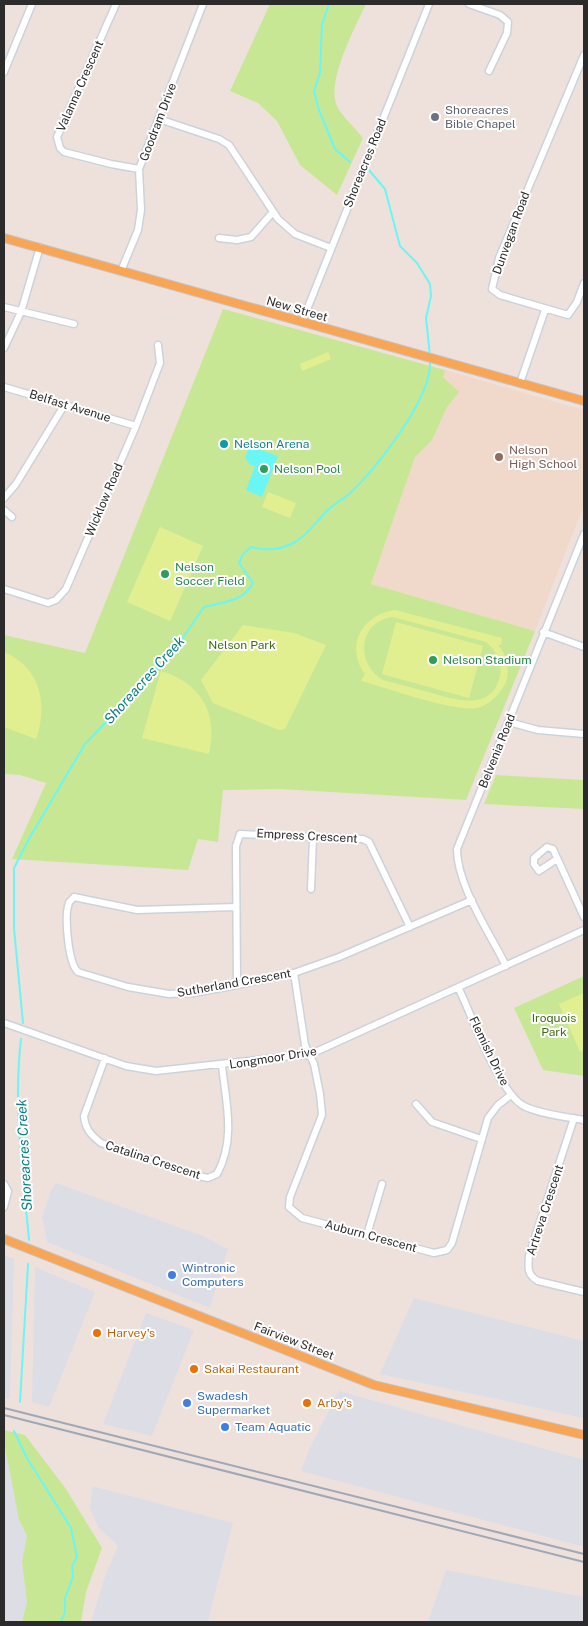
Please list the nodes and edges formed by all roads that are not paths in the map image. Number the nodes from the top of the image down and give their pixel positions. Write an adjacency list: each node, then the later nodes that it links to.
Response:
1 (32, 4): 8 (street)
2 (116, 4): 10 (street, Valanna Crescent)
3 (204, 4): 9 (street, Goodram Drive)
4 (429, 4): 15 (street, Shoreacres Road)
5 (469, 4): 7 (street)
6 (584, 55): 19 (street, Dunvegan Road)
7 (489, 71)
8 (4, 72)
9 (159, 119): 10 (street, Goodram Drive); 11 (street)
10 (139, 169): 16 (street, Goodram Drive)
11 (273, 212): 13 (street); 15 (street)
12 (4, 238): 14 (main road, New Street)
13 (219, 238)
14 (40, 247): 16 (main road, New Street); 20 (street)
15 (331, 248): 21 (street, Shoreacres Road)
16 (121, 271): 21 (main road, New Street)
17 (584, 283): 19 (street)
18 (4, 307): 20 (street)
19 (545, 310): 25 (street)
20 (21, 312): 22 (street); 24 (street)
21 (302, 322): 25 (main road, New Street)
22 (74, 324)
23 (158, 345): 29 (street, Wicklow Road)
24 (4, 348)
25 (520, 383): 27 (main road, New Street)
26 (4, 387): 28 (street, Belfast Avenue)
27 (584, 401)
28 (65, 404): 29 (street, Belfast Avenue); 30 (street)
29 (136, 426): 34 (street, Wicklow Road)
30 (4, 498)
31 (4, 510): 32 (street)
32 (12, 517)
33 (584, 534): 35 (street, Belvenia Road)
34 (4, 589)
35 (543, 632): 36 (street); 37 (street, Belvenia Road)
36 (584, 647)
37 (509, 722): 38 (street); 42 (street, Belvenia Road)
38 (584, 734)
39 (313, 838): 41 (street); 43 (street, Empress Crescent); 45 (street, Empress Crescent)
40 (557, 858): 44 (street)
41 (311, 889)
42 (472, 900): 45 (street, Sutherland Crescent); 47 (street, Belvenia Road)
43 (236, 907): 49 (street, Empress Crescent); 49 (street, Sutherland Crescent)
44 (584, 917)
45 (410, 927): 48 (street, Sutherland Crescent)
46 (584, 930): 47 (street, Longmoor Drive)
47 (506, 966): 50 (street, Longmoor Drive)
48 (294, 973): 49 (street, Sutherland Crescent); 52 (street)
49 (237, 985)
50 (459, 989): 52 (street, Longmoor Drive); 55 (street, Flemish Drive)
51 (4, 1023): 53 (street, Longmoor Drive)
52 (311, 1054): 54 (street, Longmoor Drive); 63 (street, Auburn Crescent)
53 (105, 1058): 54 (street, Longmoor Drive); 54 (street, Catalina Crescent)
54 (222, 1066)
55 (511, 1095): 57 (street, Flemish Drive); 59 (street, Auburn Crescent)
56 (416, 1104): 59 (street)
57 (574, 1118): 58 (street, Flemish Drive); 65 (street, Artreva Crescent)
58 (584, 1120)
59 (481, 1139): 63 (street, Auburn Crescent)
60 (4, 1184): 62 (street)
61 (382, 1184): 63 (street)
62 (4, 1207)
63 (368, 1234)
64 (4, 1239): 66 (main road, Fairview Street)
65 (584, 1292)
66 (584, 1435)

